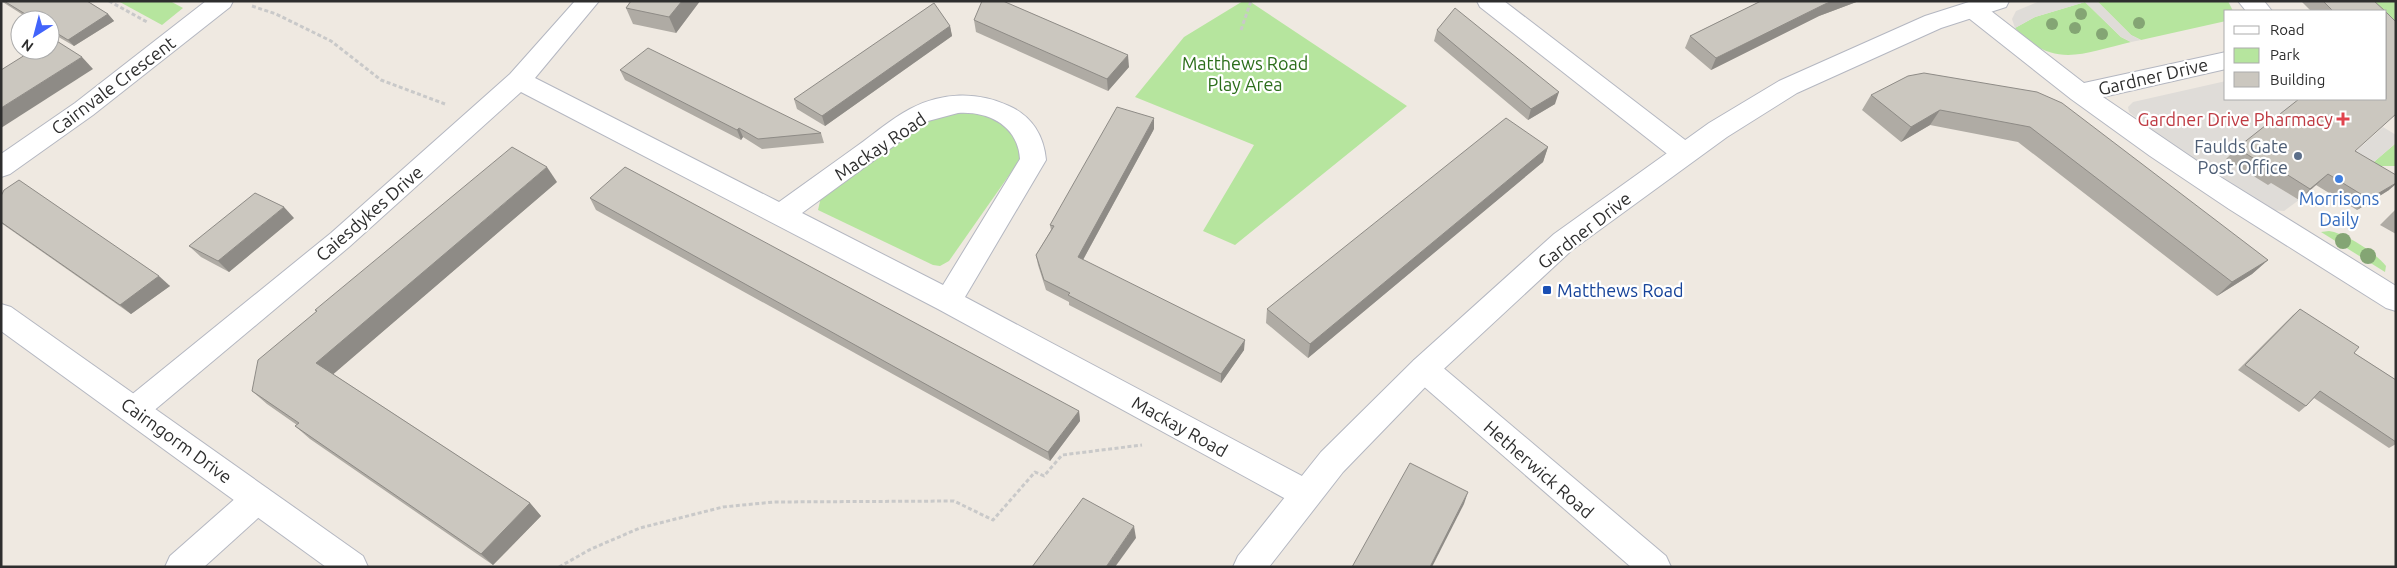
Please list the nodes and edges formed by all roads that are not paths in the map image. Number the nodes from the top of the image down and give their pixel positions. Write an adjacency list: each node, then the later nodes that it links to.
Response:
1 (588, 1): 8 (street, Caiesdykes Drive)
2 (1488, 1): 10 (street)
3 (2249, 1): 6 (street)
4 (219, 3): 11 (street, Cairnvale Crescent)
5 (1986, 5): 9 (street); 10 (street, Gardner Drive)
6 (2259, 10)
7 (2224, 60): 9 (street, Gardner Drive)
8 (519, 80): 12 (street, Mackay Road); 17 (street, Caiesdykes Drive)
9 (2080, 93): 13 (street)
10 (1684, 153): 16 (street, Gardner Drive)
11 (1, 166)
12 (780, 215): 14 (street, Mackay Road); 14 (street, Mackay Road)
13 (2396, 300)
14 (948, 301): 18 (street, Mackay Road)
15 (1, 315): 17 (street, Cairngorm Drive)
16 (1424, 369): 18 (street, Gardner Drive); 20 (street, Hetherwick Road)
17 (135, 409): 19 (street, Cairngorm Drive)
18 (1306, 494): 23 (street, Gardner Drive)
19 (257, 499): 21 (street); 22 (street, Cairngorm Drive)
20 (1623, 556): 24 (street, Hetherwick Road)
21 (181, 567)
22 (352, 567)
23 (1249, 567)
24 (1655, 567)

